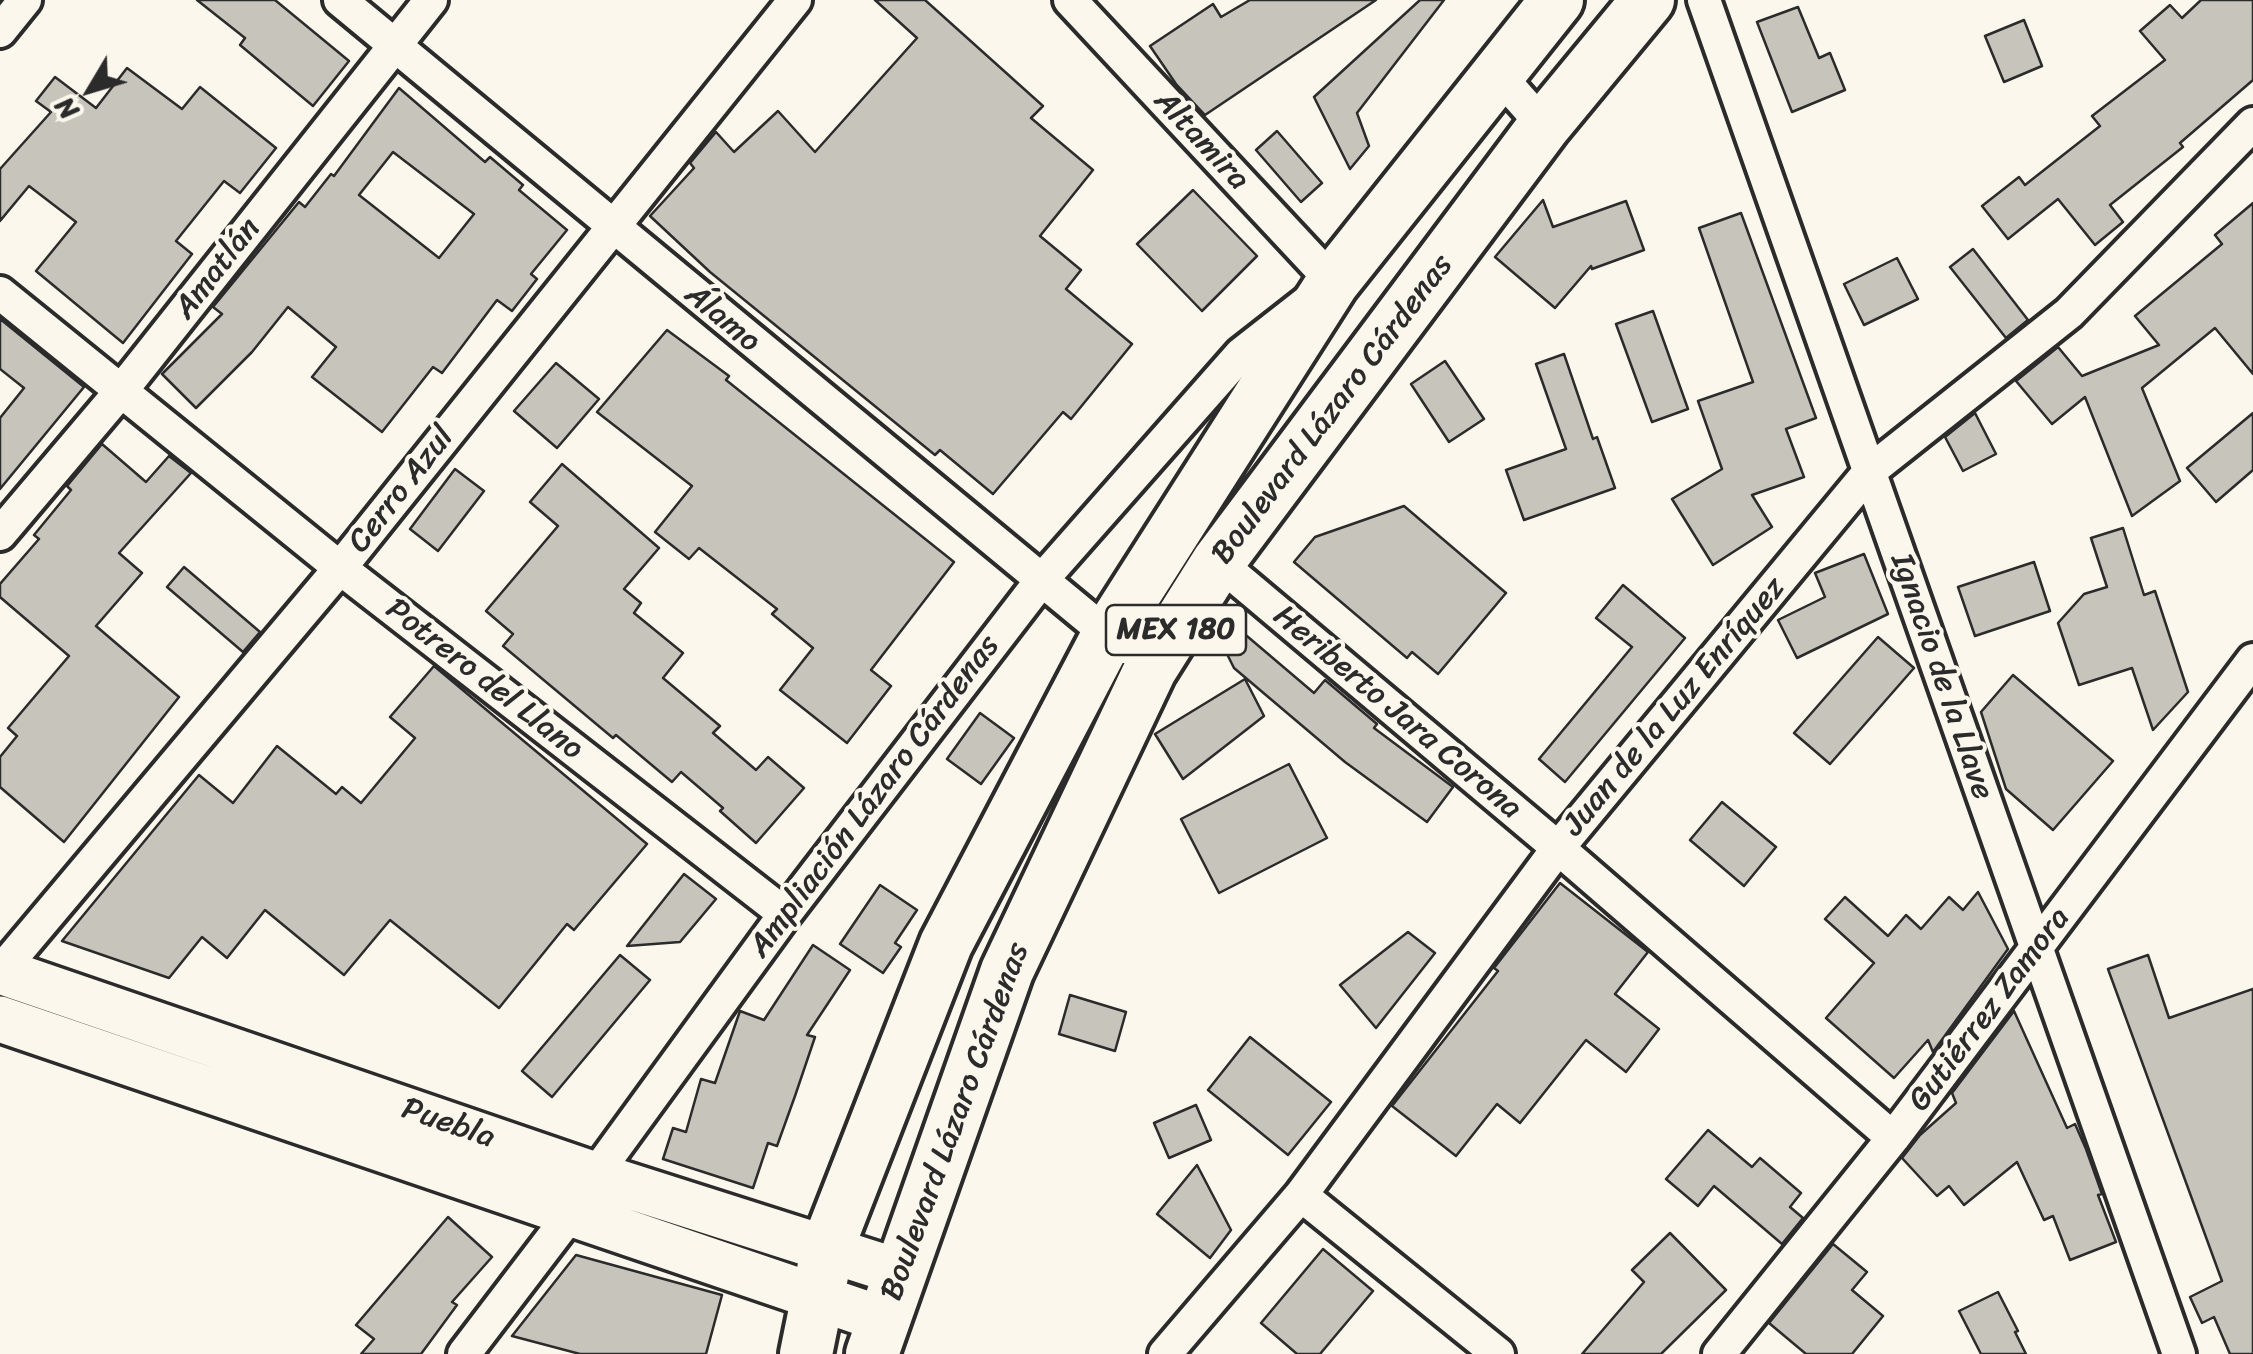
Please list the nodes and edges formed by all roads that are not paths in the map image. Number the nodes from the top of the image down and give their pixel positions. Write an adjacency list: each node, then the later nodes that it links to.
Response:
1 (24, 0): 9 (street)
2 (340, 0): 10 (street, Álamo)
3 (431, 0): 10 (street, Amatlán)
4 (795, 0): 14 (street, Cerro Azul)
5 (1070, 0): 15 (street, Altamira)
6 (1557, 0): 11 (main road, Boulevard Lázaro Cárdenas / MEX 180)
7 (1648, 0): 13 (main road, Boulevard Lázaro Cárdenas / MEX 180)
8 (1704, 0): 18 (street, Ignacio de la Llave)
9 (0, 31)
10 (395, 44): 14 (street, Álamo); 17 (street, Amatlán)
11 (1498, 74): 13 (street); 15 (main road, Boulevard Lázaro Cárdenas / MEX 180)
12 (2253, 124): 18 (street, Juan de la Luz Enríquez)
13 (1544, 126): 20 (main road, Boulevard Lázaro Cárdenas / MEX 180)
14 (610, 226): 21 (street, Cerro Azul); 22 (street, Álamo)
15 (1333, 282): 22 (street, Ampliación Lázaro Cárdenas); 23 (main road, Boulevard Lázaro Cárdenas / MEX 180)
16 (0, 293): 17 (street, Potrero del Llano)
17 (121, 391): 19 (street, Amatlán); 21 (street, Potrero del Llano)
18 (1870, 471): 26 (street, Juan de la Luz Enríquez); 28 (street, Ignacio de la Llave)
19 (0, 534)
20 (1218, 562): 25 (main road, Boulevard Lázaro Cárdenas / MEX 180); 26 (street, Heriberto Jara Corona)
21 (340, 568): 27 (street, Potrero del Llano); 29 (street, Cerro Azul)
22 (1040, 582): 23 (street, Álamo); 27 (street, Ampliación Lázaro Cárdenas)
23 (1108, 635): 25 (street, Álamo); 37 (main road, Boulevard Lázaro Cárdenas / MEX 180)
24 (2253, 660): 28 (street, Gutiérrez Zamora)
25 (1150, 670): 38 (main road, Boulevard Lázaro Cárdenas / MEX 180)
26 (1558, 848): 33 (street, Heriberto Jara Corona); 35 (street, Juan de la Luz Enríquez)
27 (785, 914): 34 (street, Ampliación Lázaro Cárdenas)
28 (2036, 949): 33 (street, Gutiérrez Zamora); 44 (street, Ignacio de la Llave)
29 (0, 971): 31 (main road, Puebla)
30 (0, 1019): 32 (main road, Puebla)
31 (206, 1041): 32 (main road); 34 (main road, Puebla)
32 (192, 1085): 36 (main road, Puebla)
33 (1893, 1138): 43 (street, Gutiérrez Zamora)
34 (596, 1175): 36 (street, Ampliación Lázaro Cárdenas); 37 (main road, Puebla)
35 (1301, 1195): 41 (street, Juan de la Luz Enríquez); 42 (street)
36 (570, 1215): 37 (main road, Puebla); 39 (street, Ampliación Lázaro Cárdenas)
37 (823, 1271): 38 (main road, Puebla); 40 (main road, Boulevard Lázaro Cárdenas / MEX 180)
38 (885, 1315)
39 (464, 1354)
40 (806, 1354)
41 (1165, 1354)
42 (1498, 1354)
43 (1719, 1354)
44 (2179, 1354)

